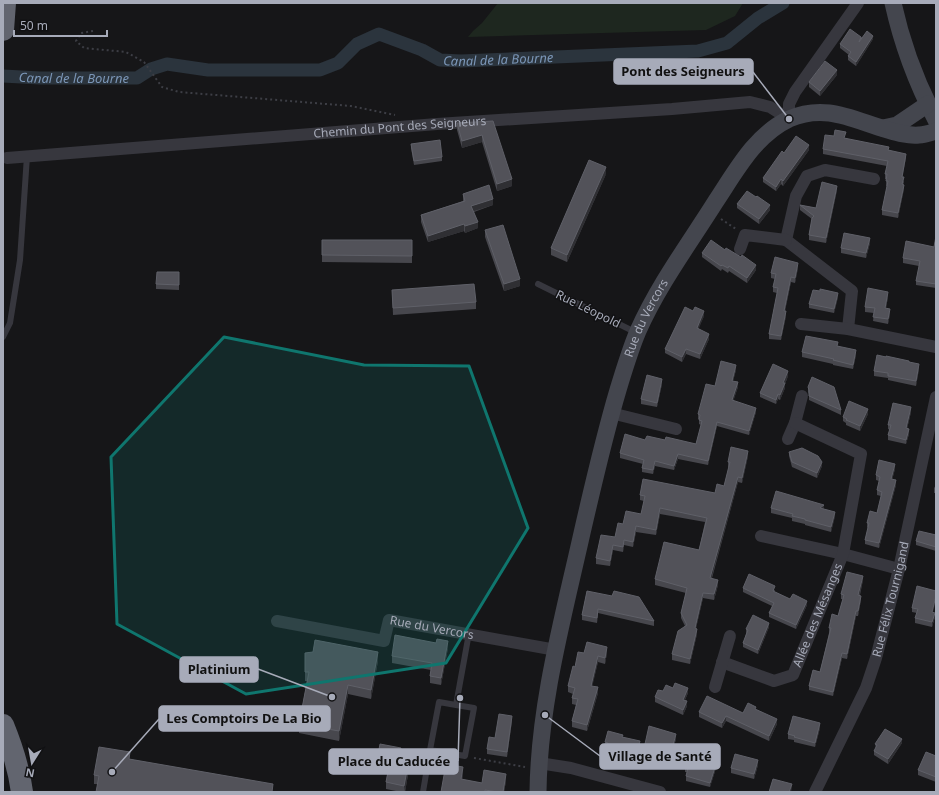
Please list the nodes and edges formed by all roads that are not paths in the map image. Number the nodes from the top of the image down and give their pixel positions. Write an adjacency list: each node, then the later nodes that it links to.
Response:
1 (5, 3): 4 (highway)
2 (858, 3): 6 (street)
3 (893, 3): 5 (street)
4 (3, 30)
5 (928, 104): 7 (street); 8 (street)
6 (789, 119): 8 (street, Rue du Vercors); 10 (street, Chemin du Pont des Seigneurs); 18 (street, Rue du Vercors)
7 (936, 120)
8 (883, 128): 9 (street, Rue du Vercors)
9 (936, 131)
10 (27, 156): 11 (street, Chemin du Pont des Seigneurs); 19 (lane)
11 (7, 158)
12 (874, 179): 13 (street)
13 (786, 240): 14 (street); 17 (street)
14 (740, 249)
15 (538, 284): 18 (lane, Rue Léopold)
16 (801, 324): 17 (street)
17 (848, 329): 20 (street)
18 (637, 333): 23 (street, Rue du Vercors)
19 (3, 337)
20 (936, 347)
21 (802, 396): 24 (street)
22 (936, 397): 29 (street, Rue Félix Tournigand)
23 (611, 413): 25 (street); 33 (street, Rue du Vercors)
24 (795, 423): 26 (street); 28 (street)
25 (676, 429)
26 (788, 439)
27 (761, 536): 28 (street)
28 (843, 554): 29 (street); 34 (street, Allée des Mésanges)
29 (899, 569): 44 (street, Rue Félix Tournigand)
30 (277, 621): 31 (street, Rue du Vercors)
31 (469, 633): 33 (street, Rue du Vercors); 36 (lane)
32 (730, 636): 34 (street)
33 (556, 650): 39 (street, Rue du Vercors)
34 (722, 662): 35 (street)
35 (715, 687)
36 (456, 705): 38 (lane); 38 (lane)
37 (3, 725): 40 (highway)
38 (430, 750): 41 (lane)
39 (539, 766): 42 (street, Rue du Vercors); 43 (street)
40 (22, 792)
41 (423, 792)
42 (538, 792)
43 (660, 792)
44 (815, 792)

